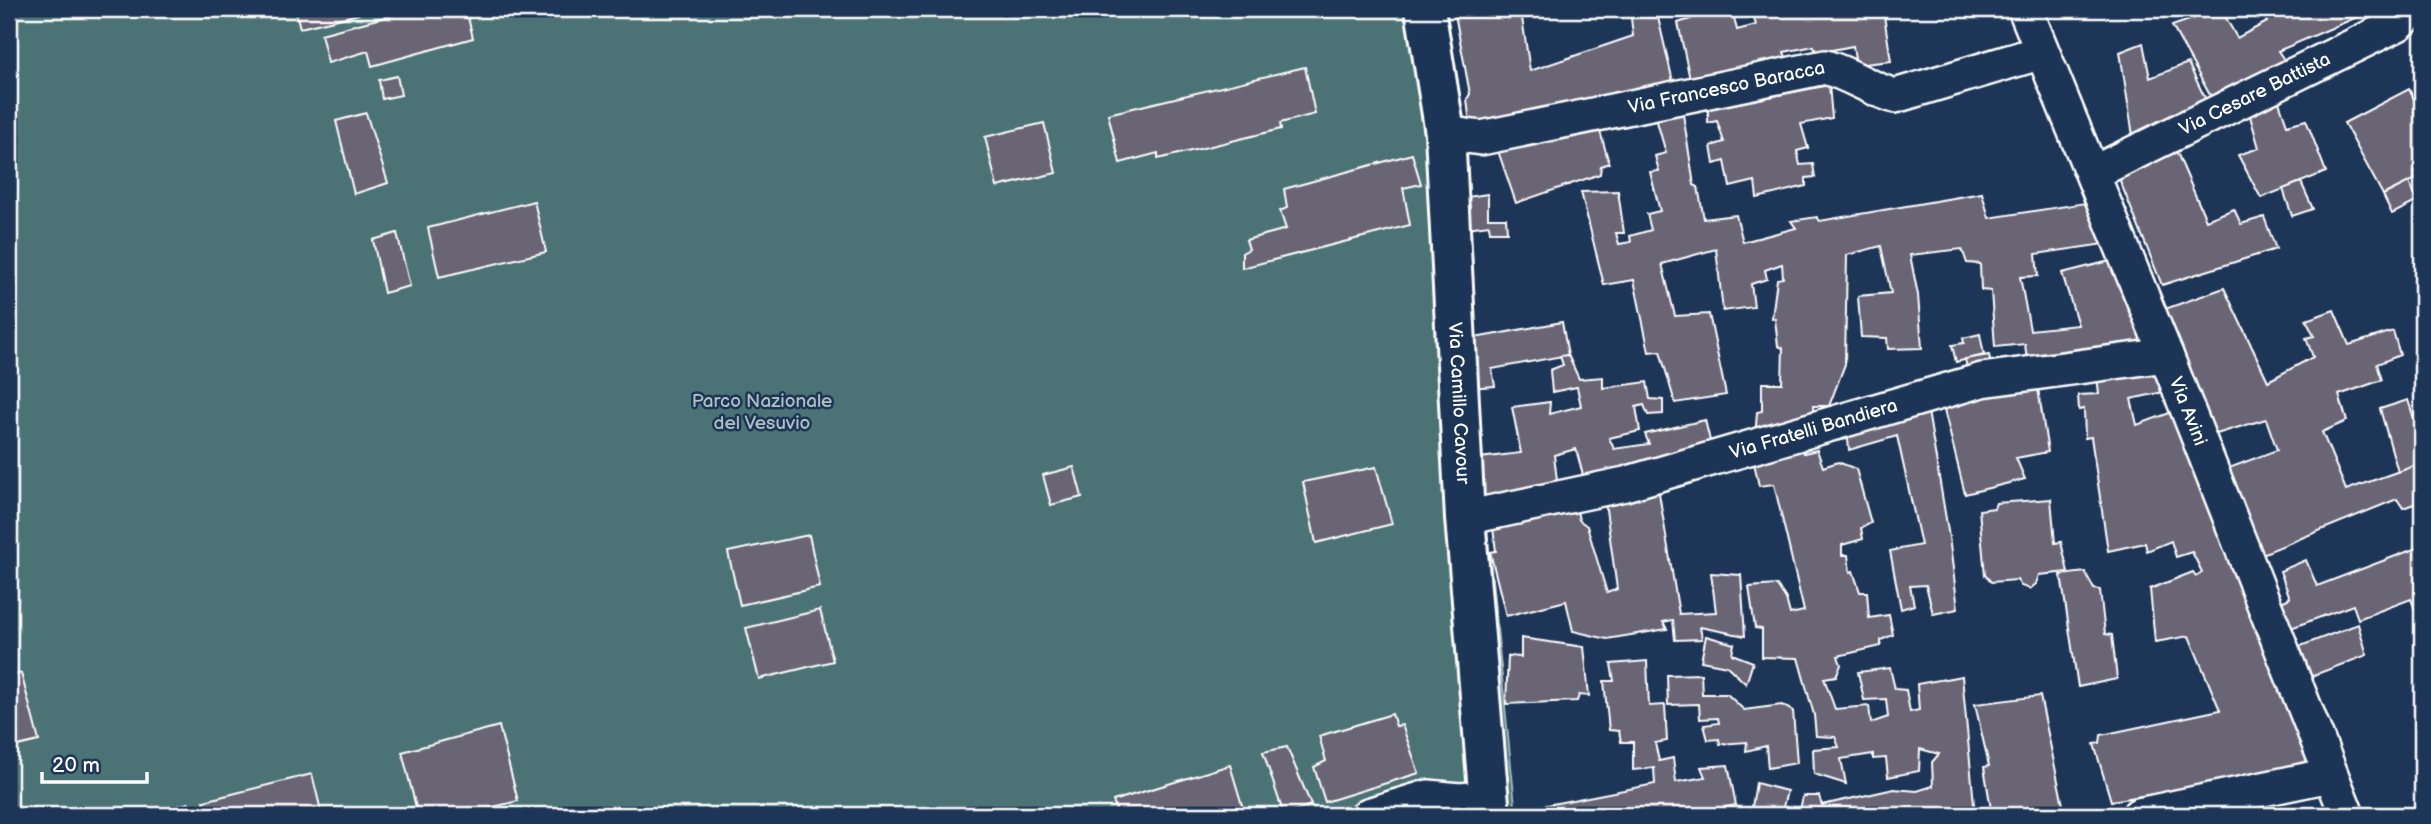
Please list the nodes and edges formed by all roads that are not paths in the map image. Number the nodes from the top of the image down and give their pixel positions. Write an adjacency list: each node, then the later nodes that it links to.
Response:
1 (1425, 9): 5 (street, Via Camillo Cavour)
2 (2025, 9): 4 (street, Via Avini)
3 (2415, 9): 6 (street, Via Cesare Battista)
4 (2042, 52): 5 (street, Via Francesco Baracca); 6 (street, Via Avini)
5 (1445, 132): 8 (street, Via Camillo Cavour)
6 (2093, 173): 7 (street, Via Avini)
7 (2166, 355): 8 (street, Via Fratelli Bandiera); 9 (street, Via Avini)
8 (1465, 518): 10 (street, Via Camillo Cavour)
9 (2330, 775): 12 (street); 13 (street, Via Avini)
10 (1490, 807): 11 (street, Via Camillo Cavour)
11 (1368, 815)
12 (2139, 815)
13 (2347, 815)

